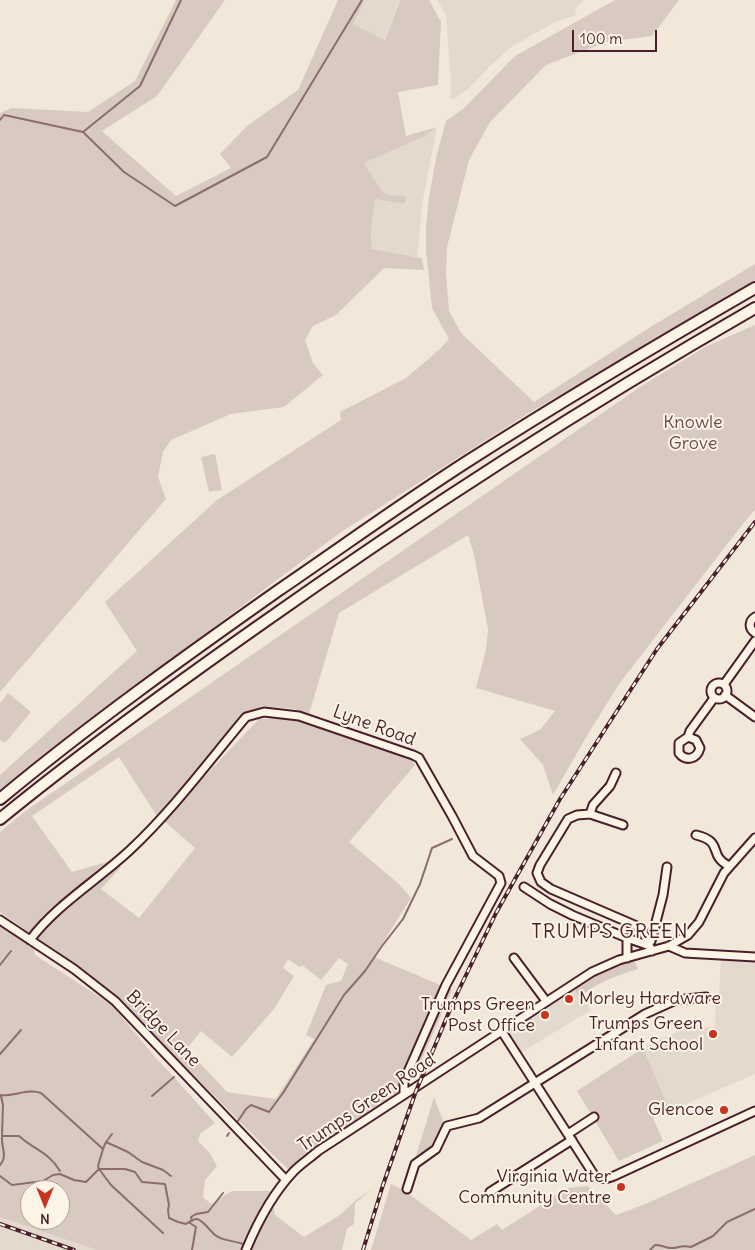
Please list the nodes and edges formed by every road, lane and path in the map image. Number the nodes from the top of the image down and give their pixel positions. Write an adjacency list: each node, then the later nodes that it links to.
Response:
1 (755, 288): 12 (highway)
2 (755, 308): 14 (highway)
3 (755, 617): 4 (street)
4 (755, 633)
5 (755, 640): 6 (street)
6 (725, 683): 7 (street); 8 (street)
7 (725, 695): 8 (street); 9 (street)
8 (714, 698): 10 (street)
9 (755, 717)
10 (688, 737)
11 (616, 773): 13 (street)
12 (0, 799)
13 (590, 814): 15 (street); 25 (street)
14 (0, 819)
15 (623, 825)
16 (696, 835): 19 (street)
17 (755, 838): 19 (street, Trumps Green Road)
18 (667, 866): 25 (street)
19 (729, 866): 24 (street, Trumps Green Road)
20 (524, 887): 22 (street)
21 (0, 920): 23 (street, Bridge Lane)
22 (627, 938): 25 (street); 28 (street)
23 (30, 940): 33 (street, Lyne Road); 37 (street, Bridge Lane)
24 (669, 946): 25 (street, Trumps Green Road); 26 (street)
25 (650, 948): 28 (street, Trumps Green Road)
26 (755, 957)
27 (514, 958): 30 (street)
28 (628, 958): 30 (street, Trumps Green Road)
29 (706, 998): 32 (street)
30 (546, 1001): 31 (street, Trumps Green Road)
31 (502, 1030): 32 (street); 33 (street, Trumps Green Road)
32 (535, 1082): 36 (street); 38 (street)
33 (404, 1094): 37 (street, Trumps Green Road)
34 (755, 1110): 36 (street)
35 (594, 1117): 36 (street)
36 (570, 1137): 39 (street)
37 (286, 1180): 40 (street, Trumps Green Road)
38 (407, 1189)
39 (490, 1192)
40 (246, 1250)

